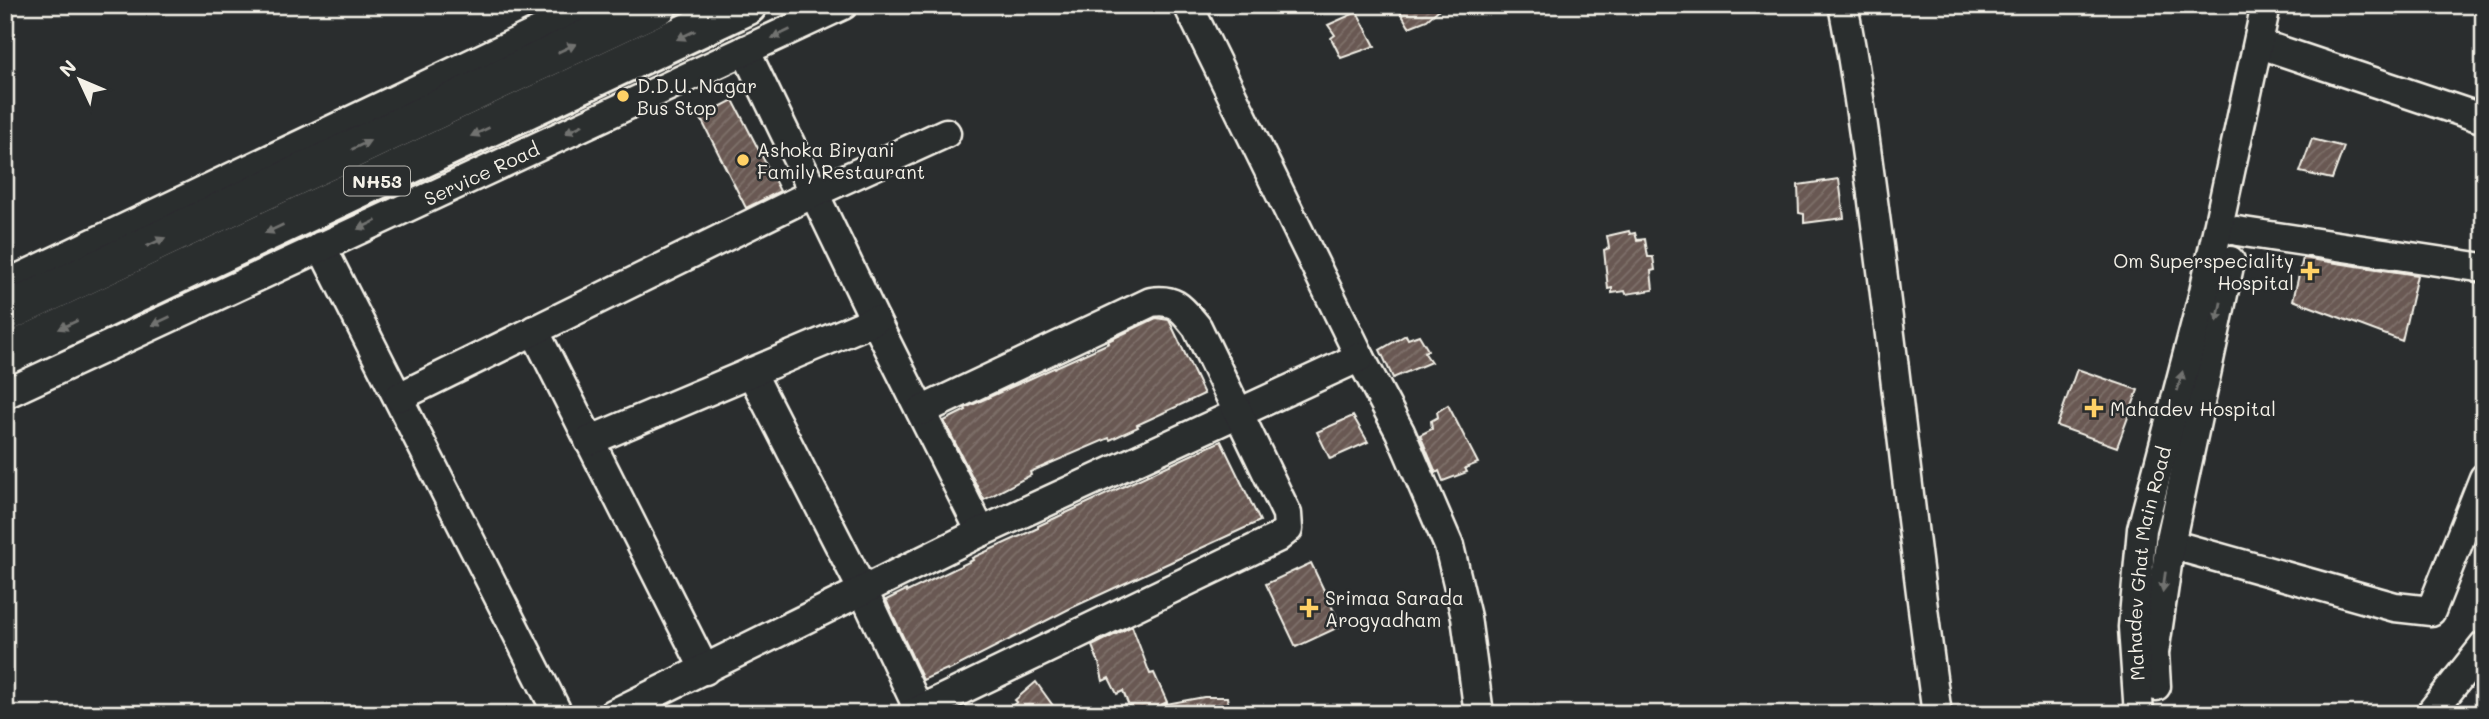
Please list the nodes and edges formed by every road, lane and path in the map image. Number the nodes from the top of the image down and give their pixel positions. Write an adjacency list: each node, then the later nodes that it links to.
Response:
1 (595, 5): 17 (street)
2 (658, 5): 18 (highway, NH53, one-way to 2)
3 (747, 5): 21 (highway, NH53, one-way to 21)
4 (843, 5): 9 (street, Service Road, one-way to 9)
5 (1188, 5): 22 (street)
6 (1843, 5): 39 (street)
7 (2266, 5): 40 (street, Mahadev Ghat Main Road, one-way to 7)
8 (2285, 5): 10 (street)
9 (745, 50): 13 (street); 15 (street, Service Road, one-way to 15)
10 (2275, 50): 11 (street); 14 (street)
11 (2484, 119)
12 (946, 133): 13 (street)
13 (814, 193): 19 (street); 20 (street)
14 (2237, 231): 16 (street); 31 (street, one-way to 31)
15 (321, 246): 24 (street, Service Road, one-way to 24); 25 (street)
16 (2484, 268)
17 (5, 285)
18 (5, 313)
19 (875, 320): 23 (street); 26 (street)
20 (534, 330): 25 (street); 28 (street)
21 (5, 355)
22 (1360, 356): 27 (street); 38 (street)
23 (751, 372): 28 (street); 32 (street)
24 (5, 394)
25 (399, 397): 36 (street)
26 (921, 411): 27 (street); 30 (street)
27 (1240, 412): 30 (street); 35 (street)
28 (589, 440): 34 (street)
29 (2484, 478): 31 (street)
30 (981, 532): 32 (street)
31 (2170, 544): 41 (street, one-way to 41)
32 (863, 591): 34 (street); 35 (street)
33 (2484, 646): 42 (street)
34 (705, 670): 37 (street)
35 (915, 712)
36 (558, 714)
37 (613, 714)
38 (1479, 714)
39 (1937, 714)
40 (2139, 714)
41 (2158, 714)
42 (2430, 714)

